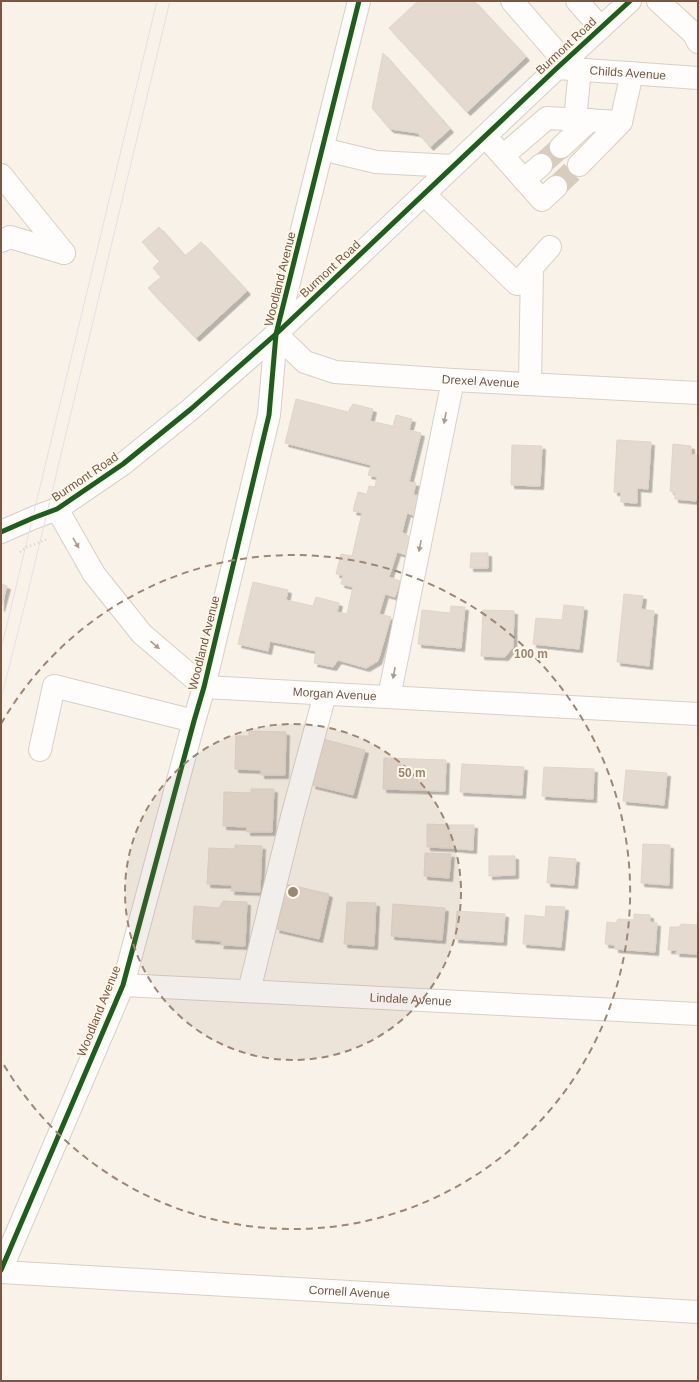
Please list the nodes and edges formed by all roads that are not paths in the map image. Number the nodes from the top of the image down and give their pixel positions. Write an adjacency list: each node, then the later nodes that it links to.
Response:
1 (359, 1): 15 (street, Woodland Avenue)
2 (512, 1): 8 (street)
3 (578, 1): 6 (street)
4 (630, 1): 6 (street, Burmont Road)
5 (658, 1): 7 (street)
6 (601, 28): 8 (street, Burmont Road)
7 (698, 42)
8 (567, 66): 9 (street, Childs Avenue); 11 (street); 13 (street, Burmont Road)
9 (632, 73): 10 (street, Childs Avenue); 12 (street)
10 (698, 78)
11 (583, 120): 12 (street); 14 (street); 16 (street)
12 (621, 122): 18 (street)
13 (485, 136): 16 (street); 19 (street, Burmont Road)
14 (561, 147)
15 (322, 149): 19 (street); 27 (street, Woodland Avenue)
16 (503, 156): 21 (street)
17 (541, 165): 21 (street)
18 (579, 165)
19 (453, 166): 23 (street, Burmont Road)
20 (1, 175): 24 (street)
21 (524, 180): 22 (street)
22 (556, 187)
23 (424, 194): 26 (street); 27 (street, Burmont Road)
24 (1, 241)
25 (550, 247): 26 (street)
26 (532, 266): 29 (street)
27 (276, 334): 28 (street, Drexel Avenue); 31 (street, Burmont Road); 33 (street, Woodland Avenue)
28 (453, 380): 29 (street, Drexel Avenue); 35 (street, one-way to 35)
29 (530, 384): 30 (street, Drexel Avenue)
30 (698, 393)
31 (57, 509): 32 (street, Burmont Road); 33 (street, one-way to 33)
32 (1, 532)
33 (204, 687): 34 (street, Morgan Avenue); 37 (street, Woodland Avenue)
34 (325, 694): 35 (street, Morgan Avenue); 40 (street)
35 (389, 697): 36 (street, Morgan Avenue)
36 (698, 714)
37 (194, 721): 38 (street); 39 (street, Woodland Avenue)
38 (40, 750)
39 (123, 985): 40 (street, Lindale Avenue); 42 (street, Woodland Avenue)
40 (248, 991): 41 (street, Lindale Avenue)
41 (698, 1014)
42 (1, 1271): 43 (street, Cornell Avenue)
43 (698, 1312)

